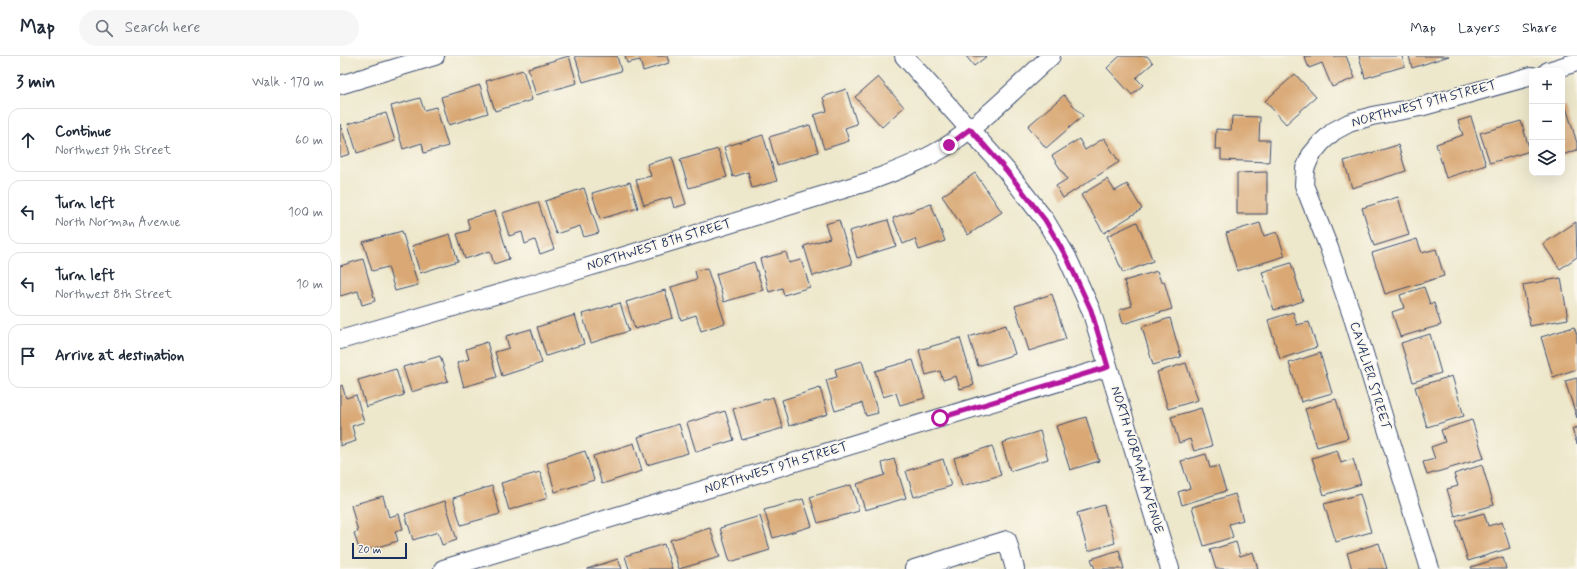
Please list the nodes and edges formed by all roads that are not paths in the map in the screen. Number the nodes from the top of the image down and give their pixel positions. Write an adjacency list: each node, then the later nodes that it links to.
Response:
1 (434, 56): 7 (street)
2 (904, 56): 8 (street, NORTH NORMAN AVENUE)
3 (1051, 56): 8 (street, NORTHWEST 8TH STREET)
4 (1577, 62): 5 (street)
5 (1558, 68)
6 (1529, 77): 9 (street, NORTHWEST 9TH STREET)
7 (340, 85)
8 (970, 129): 10 (street, NORTHWEST 8TH STREET); 11 (street, NORTH NORMAN AVENUE)
9 (1304, 185): 16 (street, CAVALIER STREET)
10 (340, 340)
11 (1108, 367): 12 (street, NORTHWEST 9TH STREET); 15 (street, NORTH NORMAN AVENUE)
12 (443, 569)
13 (914, 569): 14 (street)
14 (1015, 569)
15 (1170, 569)
16 (1430, 569)

